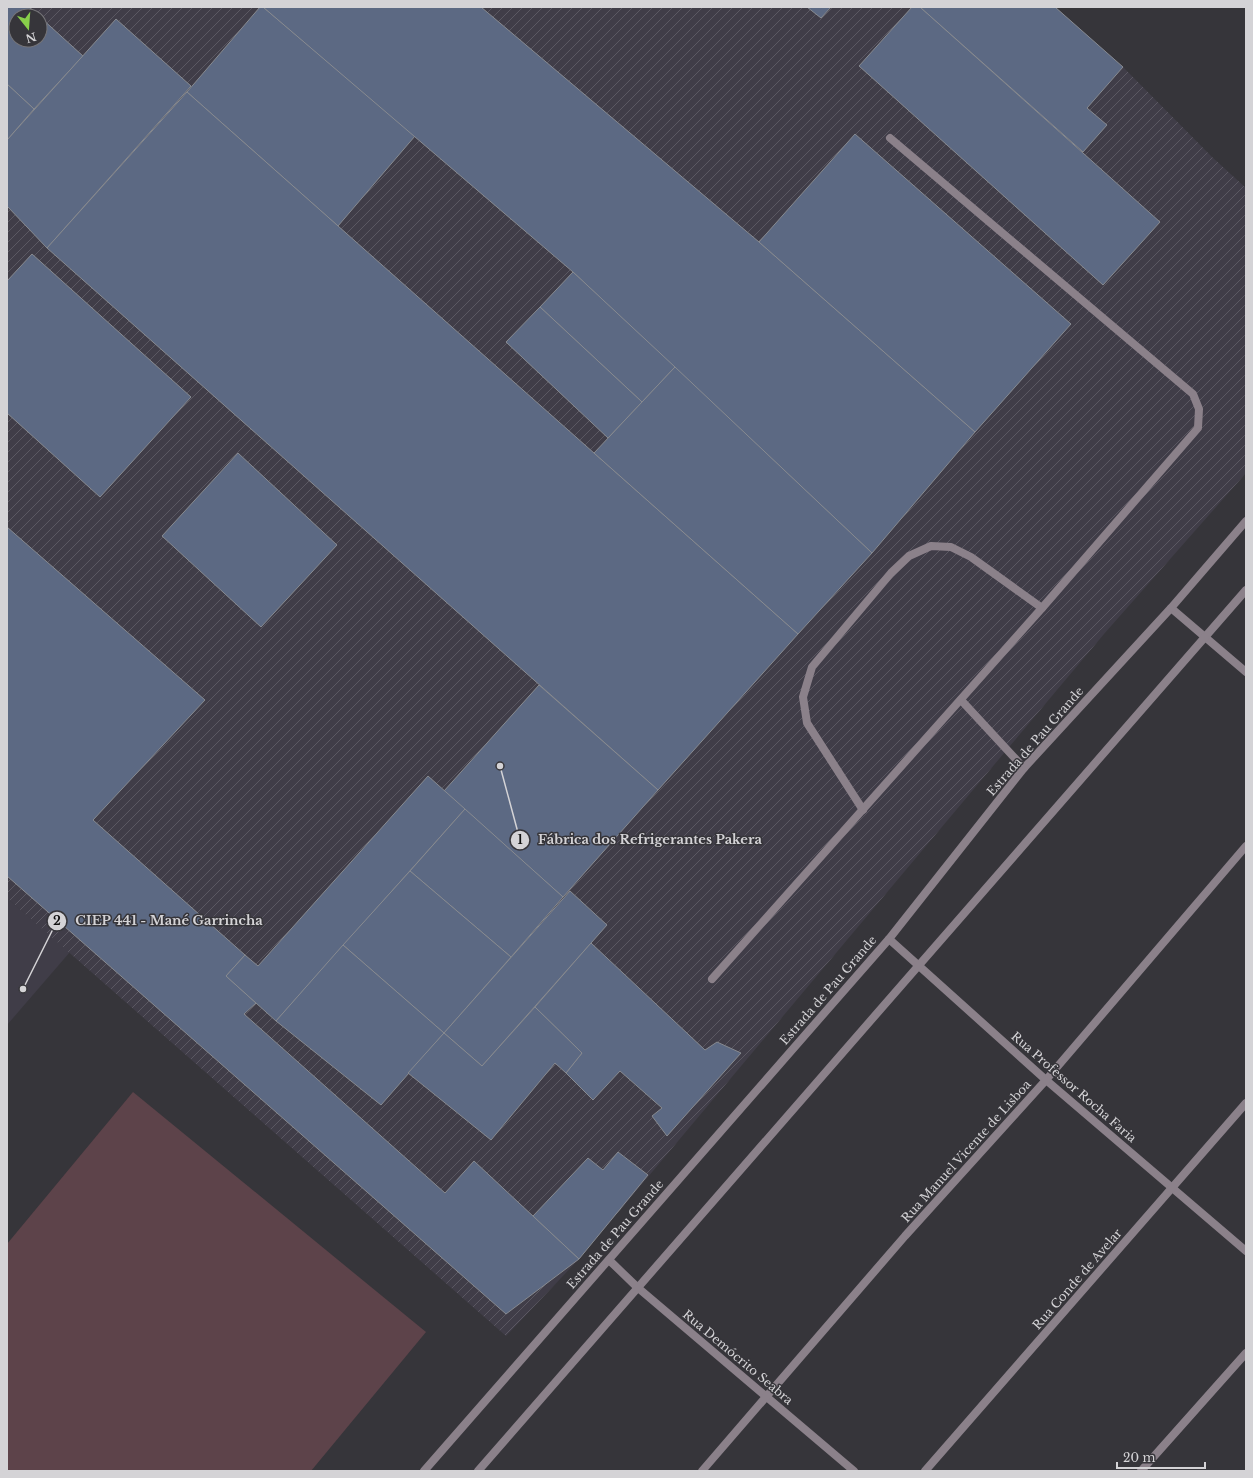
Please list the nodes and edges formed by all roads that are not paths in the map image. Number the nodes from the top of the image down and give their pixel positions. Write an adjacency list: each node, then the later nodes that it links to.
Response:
1 (890, 138): 4 (street)
2 (1246, 521): 5 (street, Estrada de Pau Grande)
3 (1246, 590): 6 (street)
4 (1042, 608): 8 (street); 10 (street)
5 (1171, 608): 6 (street); 9 (street, Estrada de Pau Grande)
6 (1206, 637): 7 (street); 13 (street)
7 (1246, 672)
8 (961, 700): 9 (street); 10 (street)
9 (1024, 768): 12 (street, Estrada de Pau Grande)
10 (863, 810): 14 (street)
11 (1246, 846): 15 (street, Rua Manuel Vicente de Lisboa)
12 (888, 939): 13 (street, Rua Professor Rocha Faria); 19 (street, Estrada de Pau Grande)
13 (919, 968): 15 (street, Rua Professor Rocha Faria); 20 (street)
14 (712, 979)
15 (1046, 1080): 17 (street, Rua Professor Rocha Faria); 22 (street, Rua Manuel Vicente de Lisboa)
16 (1246, 1103): 17 (street, Rua Conde de Avelar)
17 (1173, 1188): 18 (street, Rua Professor Rocha Faria); 27 (street, Rua Conde de Avelar)
18 (1246, 1251)
19 (609, 1260): 20 (street, Rua Demócrito Seabra); 23 (street, Estrada de Pau Grande)
20 (637, 1287): 22 (street, Rua Demócrito Seabra); 24 (street)
21 (1246, 1353): 28 (street)
22 (767, 1397): 25 (street, Rua Manuel Vicente de Lisboa); 26 (street, Rua Demócrito Seabra)
23 (424, 1471)
24 (478, 1471)
25 (702, 1471)
26 (854, 1471)
27 (925, 1471)
28 (1142, 1471)

